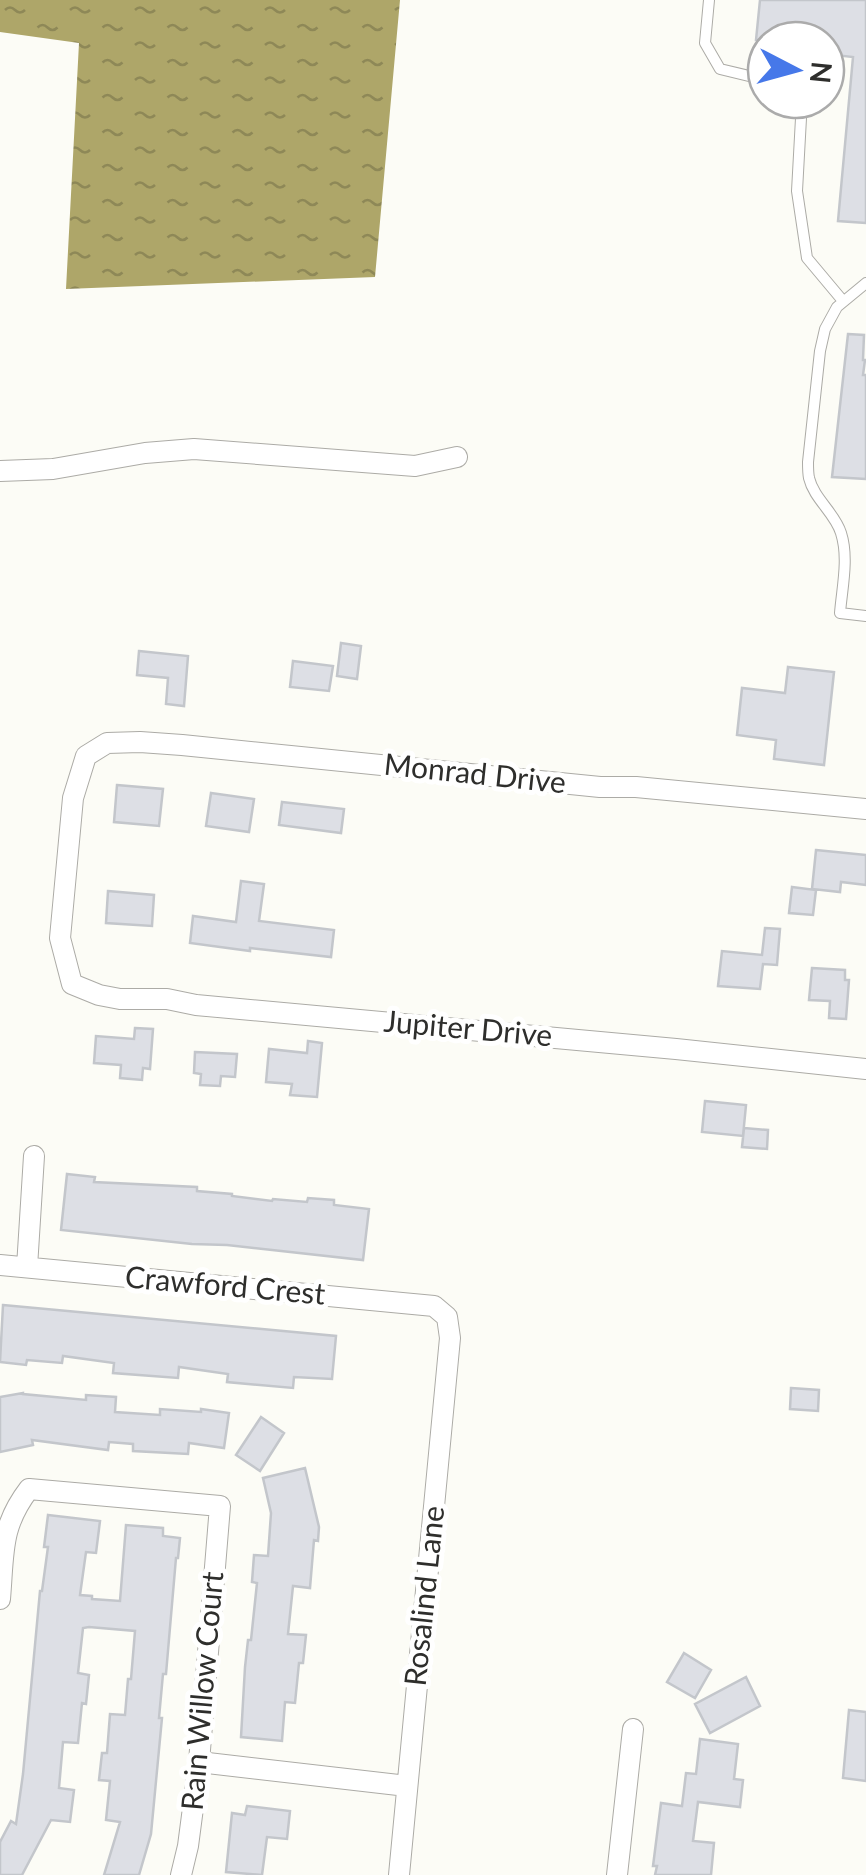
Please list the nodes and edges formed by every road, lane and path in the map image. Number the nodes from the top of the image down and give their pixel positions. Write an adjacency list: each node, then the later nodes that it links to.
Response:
1 (710, 0): 2 (lane)
2 (746, 75)
3 (801, 120): 5 (lane)
4 (866, 283): 5 (lane)
5 (843, 302): 8 (lane)
6 (457, 457): 7 (street)
7 (0, 471)
8 (866, 616)
9 (866, 809): 10 (street, Monrad Drive)
10 (72, 984): 11 (street, Jupiter Drive)
11 (866, 1068)
12 (34, 1156): 14 (street)
13 (0, 1265): 14 (street, Crawford Crest)
14 (26, 1267): 15 (street, Crawford Crest)
15 (447, 1317): 19 (street, Rosalind Lane)
16 (0, 1599): 18 (street, Rain Willow Court)
17 (633, 1729): 22 (street)
18 (199, 1762): 19 (street); 20 (street, Rain Willow Court)
19 (406, 1786): 21 (street, Rosalind Lane)
20 (182, 1875)
21 (399, 1875)
22 (618, 1875)

